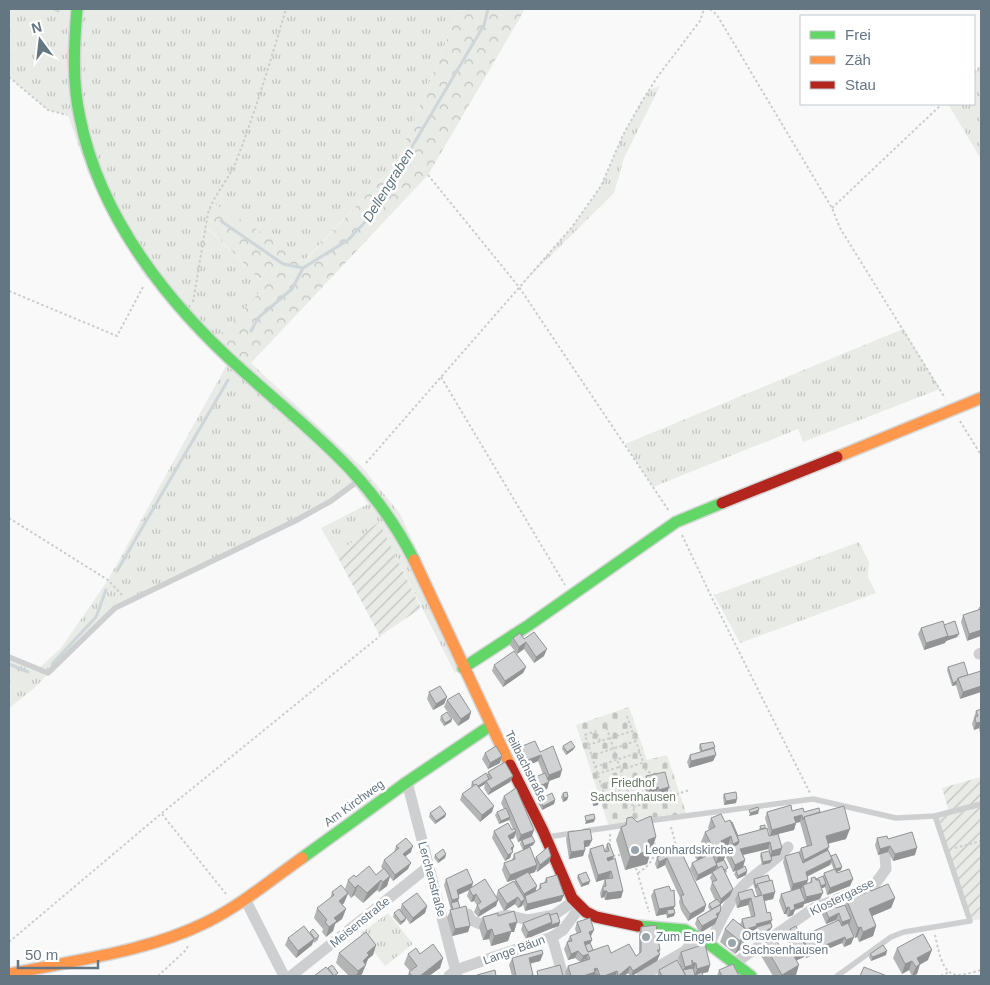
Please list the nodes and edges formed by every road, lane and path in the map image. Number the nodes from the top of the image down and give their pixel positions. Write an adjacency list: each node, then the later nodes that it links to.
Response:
1 (77, 9): 7 (street, Teilbachstraße)
2 (286, 9): 13 (path)
3 (704, 9): 11 (path)
4 (710, 9): 9 (path)
5 (9, 77): 7 (path)
6 (941, 105): 9 (path)
7 (79, 117): 10 (street, Teilbachstraße)
8 (428, 175): 11 (path)
9 (832, 208): 16 (path)
10 (152, 270): 12 (path); 13 (street, Teilbachstraße)
11 (519, 287): 14 (path); 20 (path)
12 (9, 291)
13 (190, 318): 18 (street, Teilbachstraße)
14 (440, 376): 18 (path); 21 (path)
15 (981, 398): 16 (street)
16 (952, 410): 17 (path); 20 (street)
17 (981, 455)
18 (359, 476): 22 (lane); 25 (street, Teilbachstraße)
19 (9, 518): 22 (path)
20 (676, 522): 21 (street); 51 (path)
21 (572, 596): 25 (street)
22 (129, 601): 24 (lane)
23 (380, 636): 55 (path)
24 (9, 657)
25 (463, 668): 28 (street, Teilbachstraße)
26 (627, 716): 29 (path)
27 (606, 723): 30 (path)
28 (490, 726): 45 (street, Am Kirchweg); 61 (street, Teilbachstraße)
29 (632, 731): 30 (path); 32 (path)
30 (610, 738): 31 (path); 34 (path)
31 (600, 741): 33 (path); 33 (path)
32 (636, 741): 34 (path); 35 (path)
33 (588, 745): 36 (path)
34 (614, 749): 36 (path); 37 (path)
35 (640, 752): 37 (path); 38 (path)
36 (592, 756): 39 (path)
37 (617, 759): 39 (path); 40 (path)
38 (643, 763): 40 (path); 43 (path)
39 (595, 766): 41 (path)
40 (620, 769): 41 (path); 42 (path)
41 (597, 774): 46 (path)
42 (623, 777): 46 (path); 47 (path)
43 (656, 777)
44 (667, 781): 50 (path)
45 (407, 782): 70 (street, Lerchenstraße); 73 (street, Am Kirchweg)
46 (601, 785): 49 (path)
47 (627, 788): 49 (path); 54 (path)
48 (690, 790): 50 (path)
49 (604, 795): 52 (path)
50 (672, 795): 54 (path)
51 (813, 799): 56 (lane); 57 (lane)
52 (606, 800)
53 (981, 804): 56 (lane)
54 (633, 807): 59 (path)
55 (162, 813): 75 (path); 82 (path)
56 (935, 816): 64 (lane)
57 (668, 818): 58 (lane); 65 (path)
58 (647, 821): 59 (lane); 69 (path)
59 (638, 823): 60 (lane)
60 (608, 827): 61 (lane); 66 (path)
61 (546, 837): 74 (street, Teilbachstraße)
62 (981, 841): 64 (path)
63 (788, 847): 83 (street)
64 (946, 850): 78 (lane)
65 (674, 851)
66 (620, 854)
67 (885, 856): 84 (street, Klostergasse)
68 (660, 857): 69 (path)
69 (652, 860): 72 (path)
70 (428, 867): 88 (street, Lerchenstraße); 91 (street, Meisenstraße)
71 (636, 868): 72 (path)
72 (638, 873): 77 (path)
73 (245, 899): 75 (street, Am Kirchweg); 90 (street)
74 (577, 904): 76 (street); 80 (street); 81 (street)
75 (235, 906): 79 (street, Am Kirchweg)
76 (468, 914)
77 (651, 919)
78 (932, 926): 86 (path); 95 (lane)
79 (186, 933): 87 (street, Am Kirchweg); 89 (path)
80 (552, 937): 88 (street, Lange Bäun); 92 (street)
81 (697, 937): 83 (street); 93 (street)
82 (9, 942)
83 (709, 946): 84 (street)
84 (735, 963): 94 (street)
85 (981, 970): 86 (path)
86 (949, 972): 96 (path)
87 (9, 974)
88 (454, 974)
89 (158, 976)
90 (284, 976)
91 (291, 976)
92 (563, 976)
93 (642, 976)
94 (752, 976)
95 (837, 976)
96 (941, 976)

